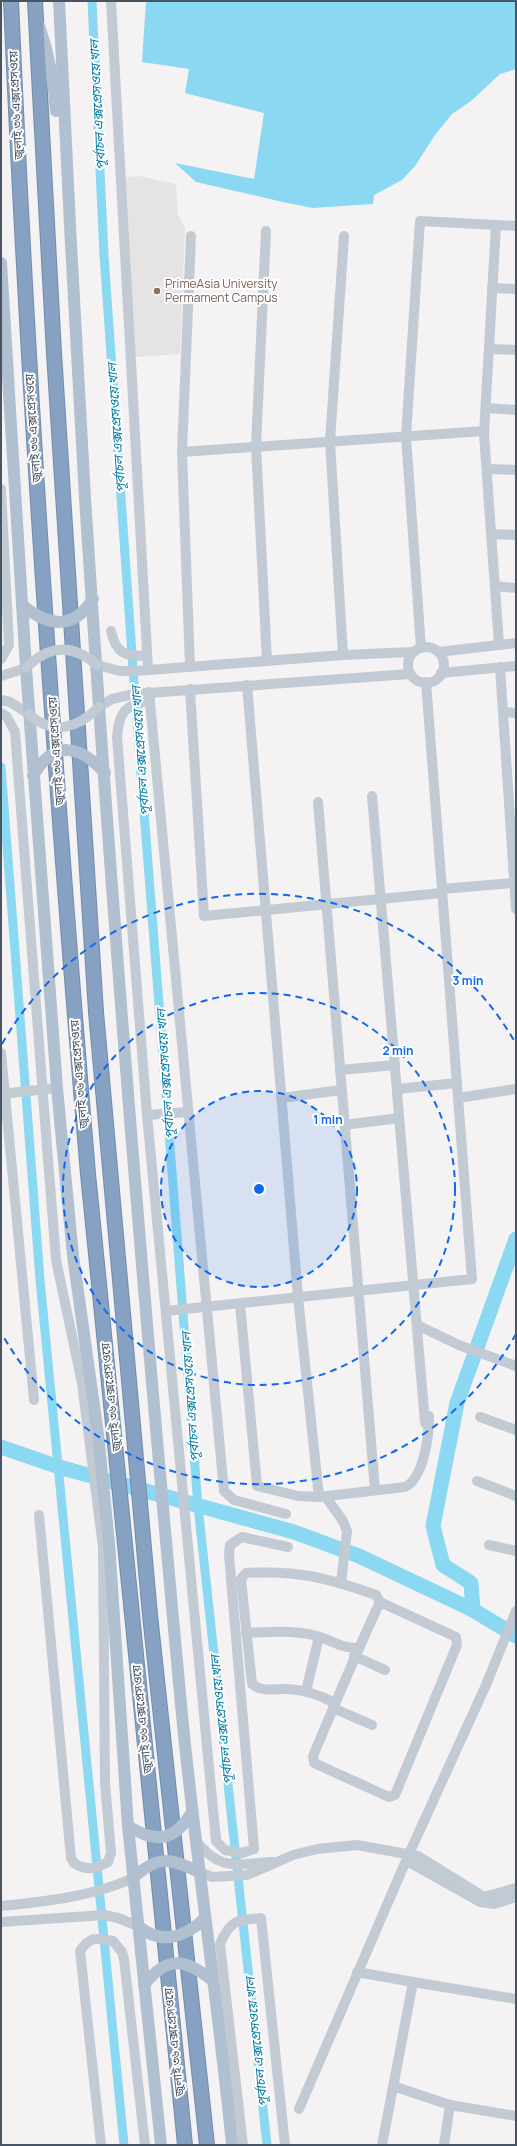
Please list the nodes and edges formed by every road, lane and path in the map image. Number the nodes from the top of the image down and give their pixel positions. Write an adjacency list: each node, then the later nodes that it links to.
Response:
1 (11, 1): 150 (highway, জুলাই ৩৬ এক্সপ্রেসওয়ে)
2 (35, 1): 5 (highway, জুলাই ৩৬ এক্সপ্রেসওয়ে)
3 (59, 1): 6 (main road)
4 (111, 1): 47 (street)
5 (36, 19): 6 (main road); 151 (highway, জুলাই ৩৬ এক্সপ্রেসওয়ে)
6 (69, 210): 31 (main road)
7 (496, 225): 8 (street); 13 (street); 20 (street)
8 (516, 226)
9 (266, 231): 22 (street)
10 (191, 236): 23 (street)
11 (344, 236): 21 (street)
12 (1, 263): 32 (main road)
13 (492, 288): 14 (street); 15 (street)
14 (516, 289)
15 (489, 349): 16 (street); 17 (street)
16 (516, 350)
17 (486, 408): 18 (street); 19 (street)
18 (516, 410)
19 (484, 430): 20 (street); 24 (street)
20 (406, 436): 21 (street); 36 (street)
21 (330, 441): 22 (street); 38 (street)
22 (256, 446): 23 (street); 41 (street)
23 (182, 452): 43 (street)
24 (487, 469): 25 (street); 27 (street)
25 (516, 470)
26 (1, 490): 40 (street)
27 (492, 534): 28 (street); 29 (street)
28 (516, 535)
29 (495, 586): 30 (street); 35 (street)
30 (516, 588)
31 (93, 599): 32 (main road, bridge); 42 (main road)
32 (22, 605): 46 (main road)
33 (112, 631): 39 (street, bridge)
34 (516, 643): 35 (street)
35 (499, 644): 37 (street)
36 (417, 650): 37 (street); 38 (street); 49 (street)
37 (438, 652): 48 (street)
38 (343, 655): 41 (street)
39 (147, 656)
40 (1, 659)
41 (268, 660): 43 (street)
42 (97, 665): 46 (street, bridge); 47 (street); 56 (main road)
43 (190, 666): 47 (street)
44 (516, 666): 45 (street)
45 (500, 667): 48 (street); 57 (street)
46 (26, 668): 50 (street); 60 (main road)
47 (148, 669)
48 (441, 673): 51 (street)
49 (410, 674): 51 (street); 52 (street)
50 (1, 676)
51 (426, 682): 68 (street)
52 (248, 685): 53 (street); 73 (street)
53 (190, 689): 54 (street); 73 (street)
54 (150, 697): 56 (street); 86 (street); 87 (street)
55 (1, 700): 60 (street)
56 (99, 707): 60 (street, bridge); 61 (main road)
57 (503, 712): 59 (street); 63 (street)
58 (1, 713): 79 (street)
59 (516, 713)
60 (29, 714): 62 (main road)
61 (105, 773): 62 (main road, bridge); 124 (main road)
62 (33, 776): 78 (main road)
63 (512, 777): 66 (street)
64 (372, 796): 69 (street)
65 (318, 802): 71 (street)
66 (514, 839): 67 (street)
67 (514, 883): 68 (street); 70 (street)
68 (442, 891): 69 (street); 77 (street)
69 (381, 899): 71 (street); 75 (street)
70 (516, 901): 72 (street)
71 (326, 904): 73 (street); 76 (street)
72 (516, 909)
73 (266, 910): 84 (street)
74 (1, 1053): 83 (street)
75 (395, 1065): 76 (street); 80 (street)
76 (340, 1070): 82 (street)
77 (457, 1084): 80 (street); 85 (street)
78 (57, 1088): 79 (street); 102 (main road)
79 (43, 1089): 83 (street); 102 (street)
80 (397, 1089): 88 (street)
81 (516, 1089): 85 (street)
82 (342, 1090): 84 (street); 89 (street)
83 (5, 1095): 98 (street)
84 (281, 1098): 92 (street)
85 (458, 1098): 90 (street)
86 (188, 1112): 87 (street); 94 (street)
87 (147, 1115): 95 (street)
88 (399, 1118): 89 (street); 90 (street)
89 (344, 1125): 91 (street)
90 (416, 1286): 91 (street); 96 (street); 104 (street)
91 (358, 1291): 92 (street); 104 (street)
92 (298, 1297): 93 (street); 105 (street)
93 (240, 1304): 94 (street); 105 (street)
94 (206, 1307): 95 (street); 107 (street)
95 (166, 1311): 127 (street)
96 (417, 1325): 97 (street); 100 (street)
97 (516, 1366)
98 (34, 1400)
99 (480, 1417): 101 (street)
100 (425, 1422)
101 (516, 1430)
102 (94, 1435): 111 (main road)
103 (476, 1481): 106 (street)
104 (375, 1490): 105 (street)
105 (322, 1496): 114 (street)
106 (516, 1496)
107 (286, 1514)
108 (39, 1515): 111 (street)
109 (183, 1529): 127 (street)
110 (489, 1544): 113 (street)
111 (106, 1545): 125 (main road)
112 (288, 1547): 127 (street)
113 (516, 1551)
114 (341, 1583): 115 (street); 117 (street)
115 (380, 1602): 119 (street); 122 (street)
116 (516, 1611): 128 (street)
117 (246, 1633): 118 (street); 121 (street)
118 (319, 1637): 119 (street); 121 (street)
119 (356, 1652): 120 (street); 122 (street)
120 (385, 1670)
121 (306, 1691): 122 (street)
122 (334, 1705): 123 (street)
123 (372, 1725)
124 (192, 1812): 125 (main road, bridge); 126 (main road)
125 (128, 1826): 131 (main road)
126 (195, 1840): 129 (street); 130 (main road)
127 (216, 1841)
128 (408, 1856): 129 (street); 132 (street); 133 (street); 138 (street)
129 (276, 1862): 130 (street)
130 (199, 1872): 131 (main road, bridge); 135 (main road)
131 (133, 1878): 134 (street); 137 (main road)
132 (516, 1888)
133 (516, 1897)
134 (1, 1906)
135 (204, 1919): 137 (main road, bridge); 139 (main road)
136 (1, 1922): 137 (street)
137 (138, 1926): 141 (main road)
138 (357, 1972): 140 (street); 145 (street)
139 (212, 1980): 141 (main road, bridge); 152 (main road)
140 (413, 1982): 142 (street); 143 (street)
141 (144, 1985): 149 (main road)
142 (516, 1999)
143 (393, 2086): 144 (street); 155 (street)
144 (450, 2105): 146 (street); 156 (street)
145 (299, 2109)
146 (516, 2116)
147 (101, 2145): 148 (street)
148 (145, 2145)
149 (161, 2145)
150 (185, 2145)
151 (207, 2145)
152 (232, 2145)
153 (243, 2145): 154 (street)
154 (285, 2145)
155 (382, 2145)
156 (444, 2145)

